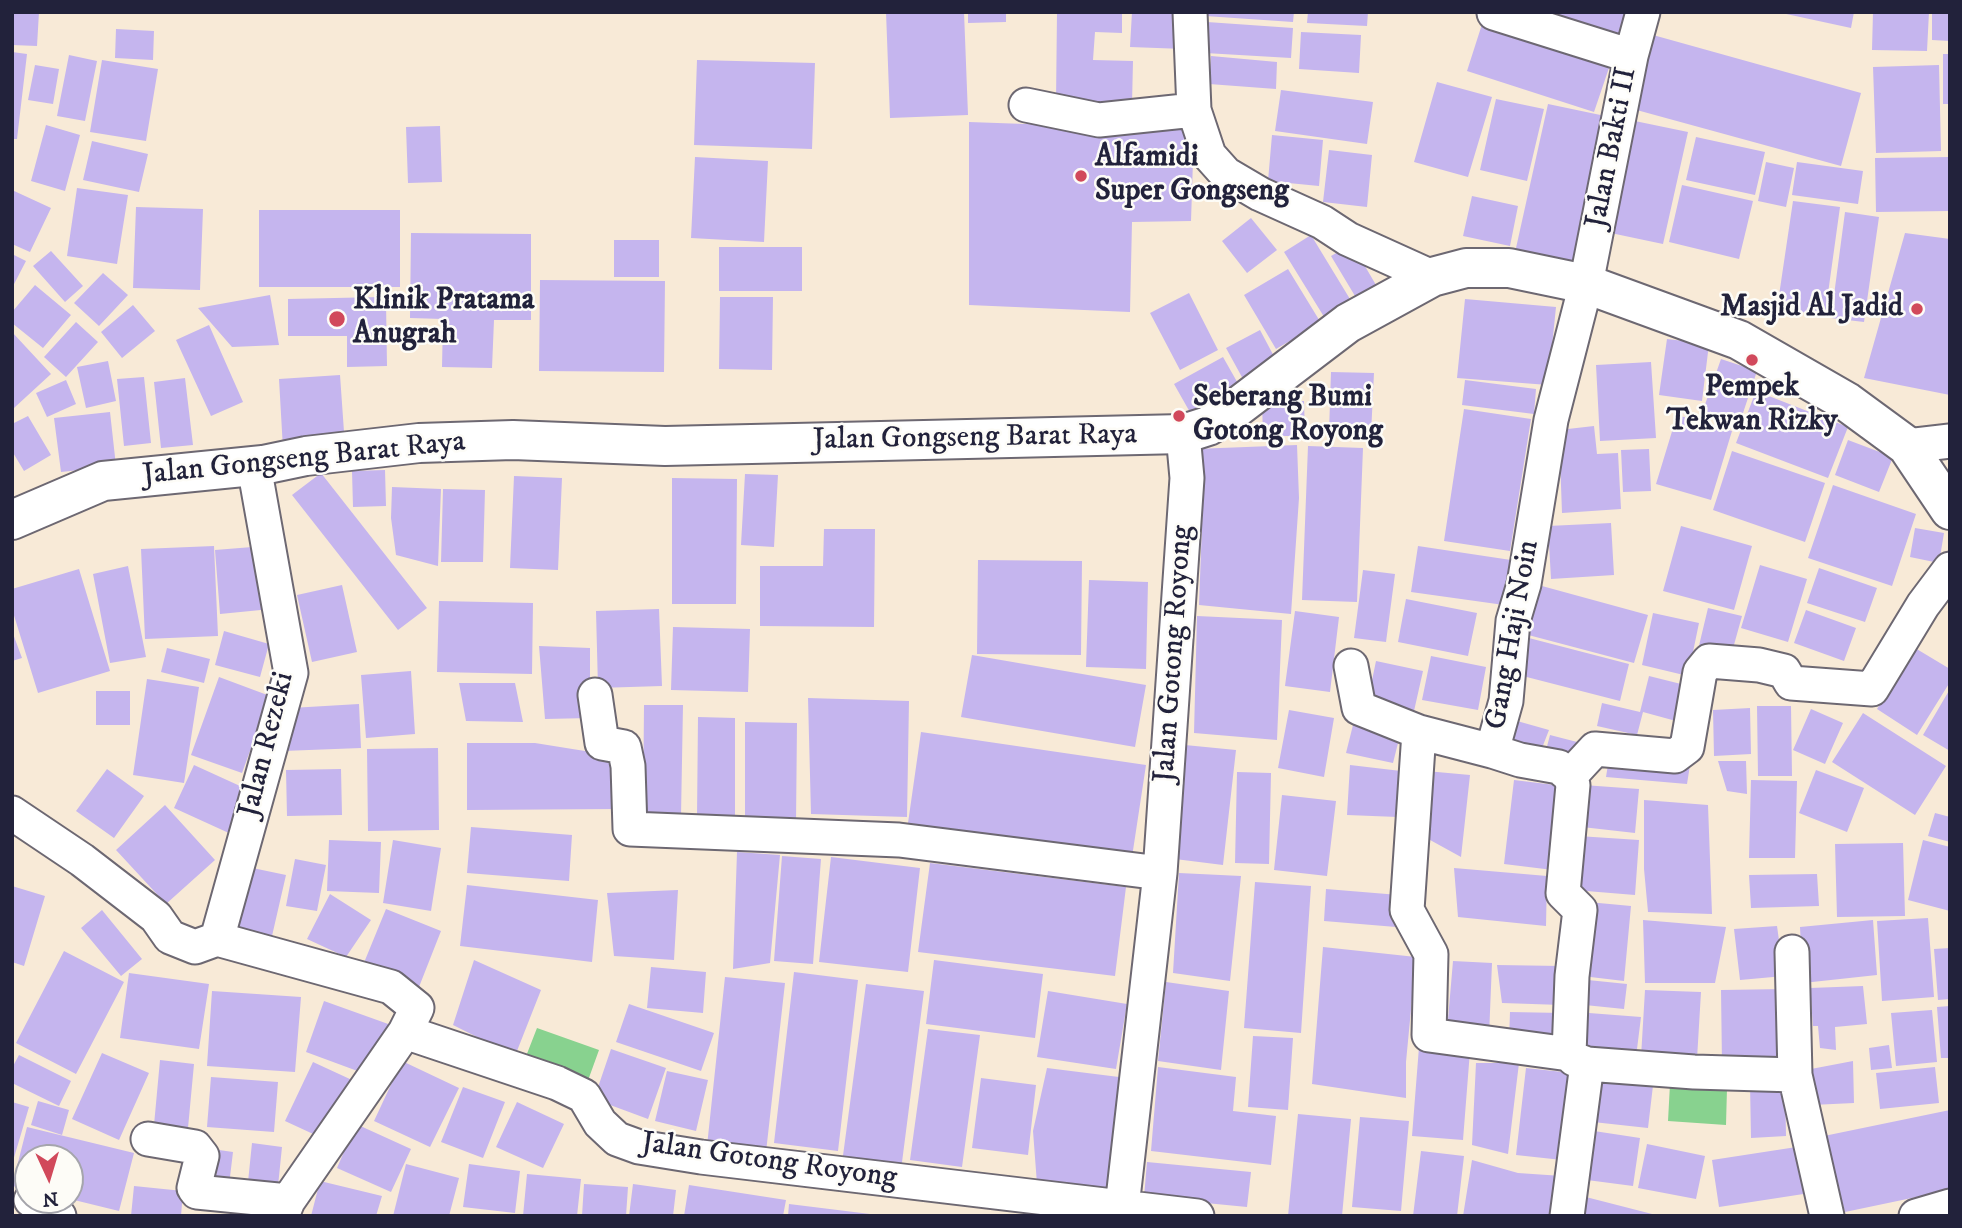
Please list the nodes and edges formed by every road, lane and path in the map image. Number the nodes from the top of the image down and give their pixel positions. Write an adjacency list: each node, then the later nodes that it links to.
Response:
1 (1190, 12): 6 (street)
2 (1643, 12): 4 (street, Jalan Bakti II)
3 (1494, 13): 4 (street)
4 (1631, 56): 8 (street, Jalan Bakti II)
5 (1026, 106): 6 (street)
6 (1194, 110): 7 (street)
7 (1432, 277): 8 (street, Jalan Gongseng Barat Raya); 9 (street, Jalan Gongseng Barat Raya)
8 (1586, 284): 11 (street, Jalan Gongseng Barat Raya); 19 (street, Gang Haji Noin)
9 (1183, 434): 12 (street, Jalan Gongseng Barat Raya); 22 (street, Jalan Gotong Royong)
10 (1950, 441): 11 (street)
11 (1907, 446): 13 (street, Jalan Gongseng Barat Raya)
12 (254, 466): 14 (street, Jalan Gongseng Barat Raya); 23 (street, Jalan Rezeki)
13 (1950, 510)
14 (12, 520)
15 (1950, 569): 20 (street)
16 (1350, 666): 18 (street)
17 (595, 695): 22 (street)
18 (1419, 732): 19 (street); 26 (street)
19 (1492, 751): 20 (street, Gang Haji Noin)
20 (1570, 776): 26 (street)
21 (12, 813): 23 (street)
22 (1160, 873): 31 (street, Jalan Gotong Royong)
23 (217, 939): 25 (street)
24 (1792, 951): 27 (street)
25 (405, 1032): 30 (street); 31 (street, Jalan Gotong Royong)
26 (1578, 1059): 27 (street); 33 (street)
27 (1795, 1075): 34 (street)
28 (148, 1139): 30 (street)
29 (1950, 1206): 35 (street)
30 (285, 1208)
31 (1122, 1211): 32 (street, Jalan Gotong Royong)
32 (1198, 1216)
33 (1567, 1216)
34 (1827, 1216)
35 (1916, 1216)

